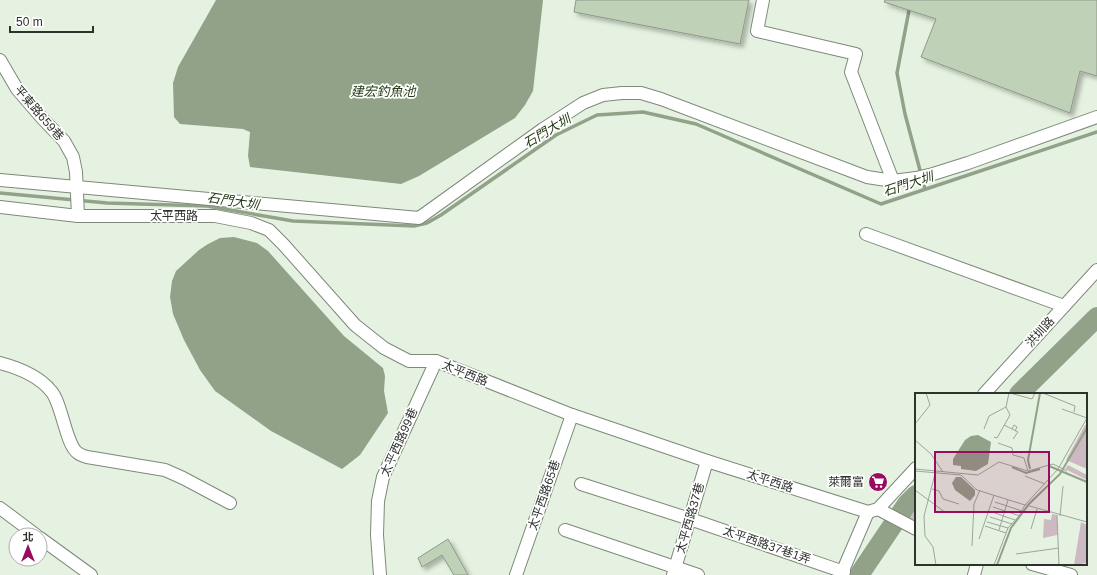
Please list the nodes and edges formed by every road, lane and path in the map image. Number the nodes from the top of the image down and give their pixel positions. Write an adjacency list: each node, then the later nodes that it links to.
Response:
1 (763, 0): 5 (street)
2 (0, 60): 6 (street, 平東路659巷)
3 (1097, 117): 5 (street)
4 (0, 180): 6 (street)
5 (893, 180): 6 (street)
6 (77, 190): 8 (street, 平東路659巷)
7 (0, 207): 8 (street, 太平西路)
8 (78, 212): 12 (street, 太平西路)
9 (866, 234): 11 (street)
10 (1097, 270): 11 (street, 洪圳路)
11 (1064, 306): 14 (street, 洪圳路)
12 (436, 361): 15 (street, 太平西路); 32 (street, 太平西路99巷)
13 (0, 363): 19 (street)
14 (985, 393)
15 (572, 415): 16 (street, 太平西路); 33 (street, 太平西路65巷)
16 (706, 461): 21 (street, 太平西路); 22 (street, 太平西路37巷)
17 (915, 469): 21 (street)
18 (581, 484): 22 (street, 太平西路37巷1弄)
19 (230, 503)
20 (0, 508): 23 (street)
21 (873, 511): 24 (street, 太平西路); 30 (street)
22 (690, 519): 29 (street, 太平西路37巷); 30 (street, 太平西路37巷1弄)
23 (25, 527)
24 (912, 528)
25 (565, 530): 29 (street)
26 (48, 544): 31 (street)
27 (978, 565): 35 (street)
28 (1036, 565): 36 (street)
29 (674, 571): 34 (street)
30 (843, 573)
31 (91, 575)
32 (380, 575)
33 (516, 575)
34 (698, 575)
35 (974, 575)
36 (1071, 575)

